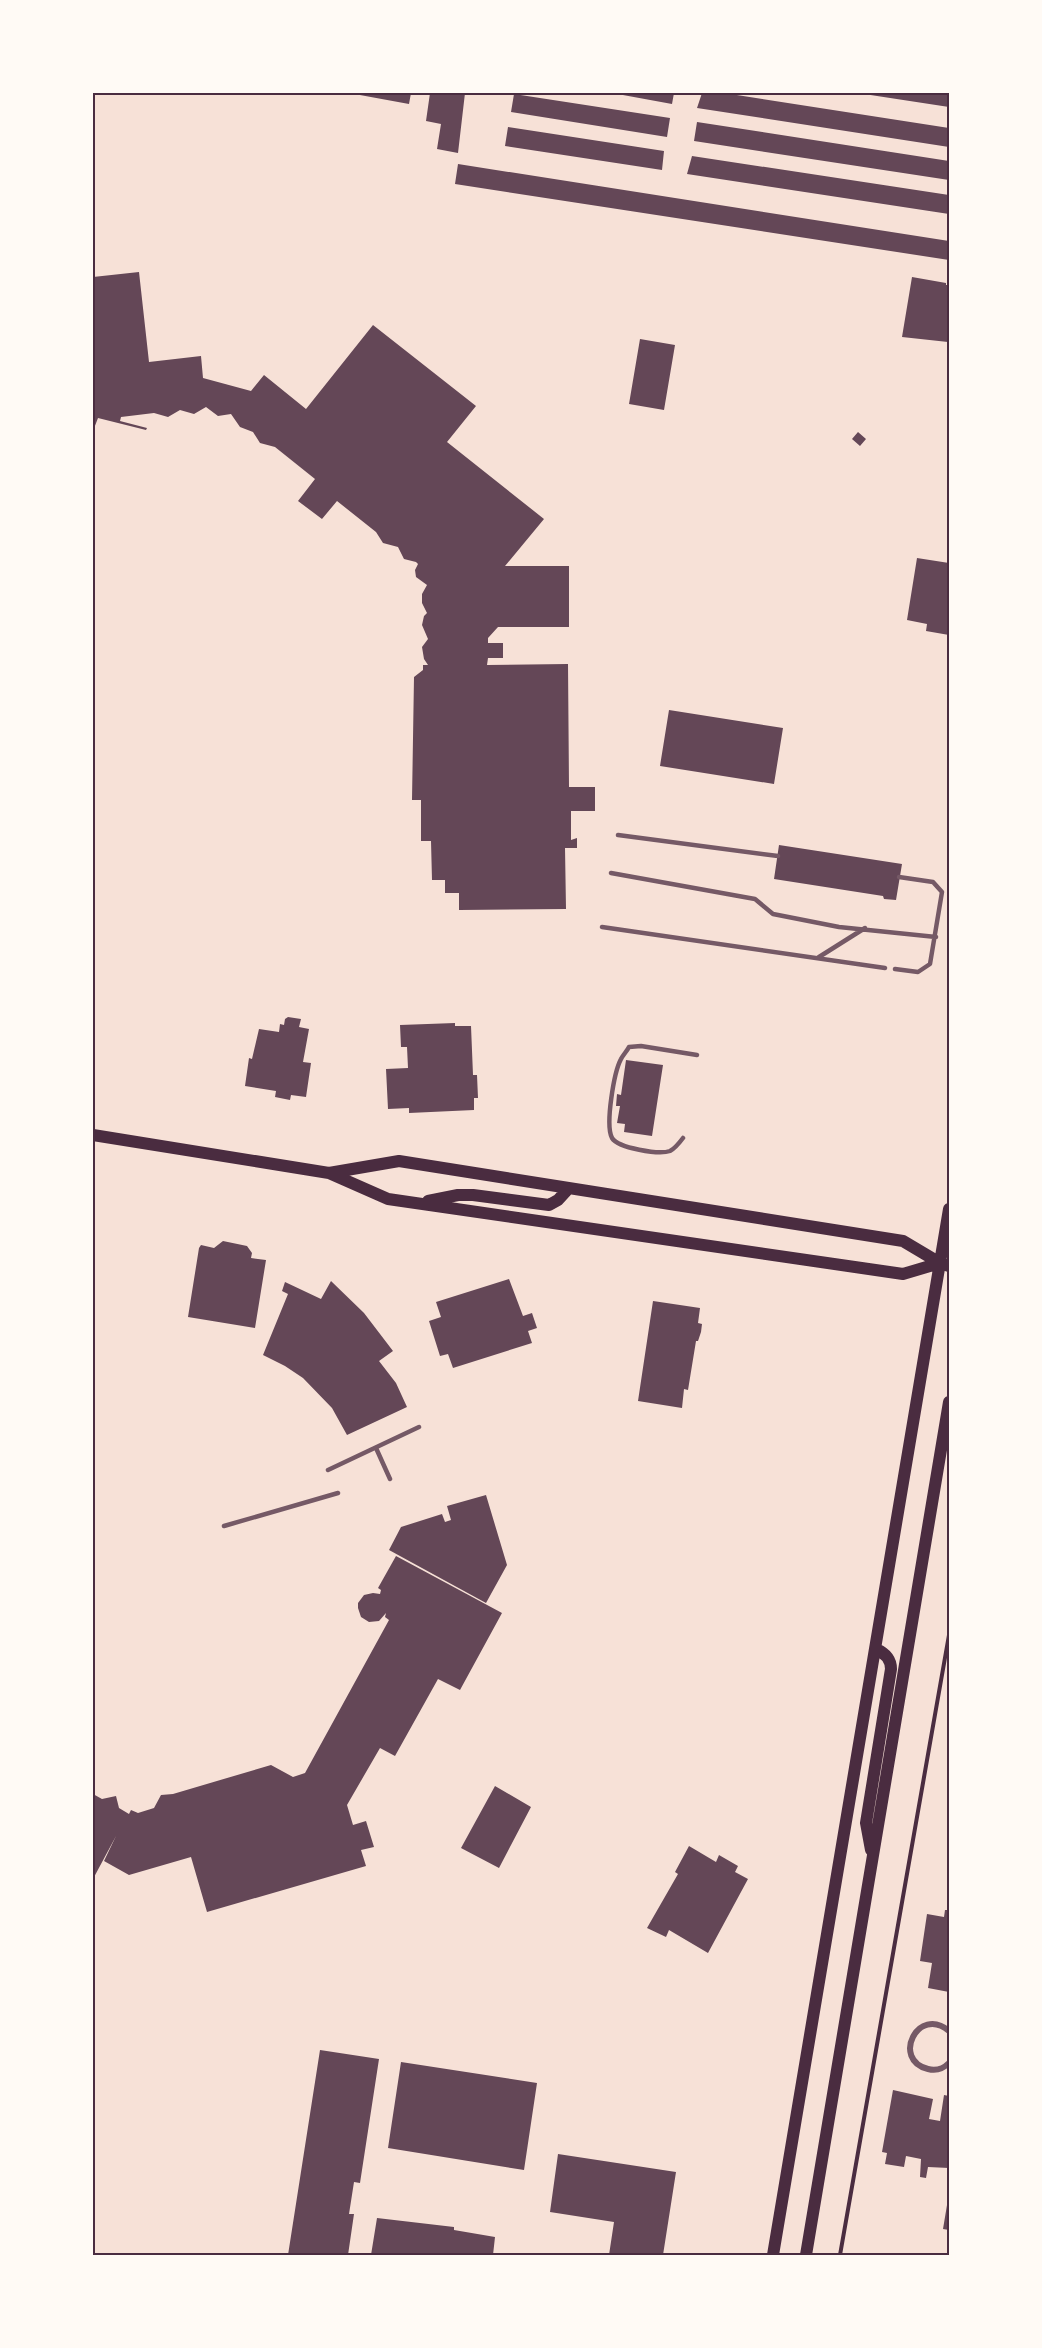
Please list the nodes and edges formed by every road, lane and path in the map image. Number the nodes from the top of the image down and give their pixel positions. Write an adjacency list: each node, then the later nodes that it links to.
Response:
1 (618, 835): 2 (lane)
2 (778, 855)
3 (611, 873): 6 (lane)
4 (899, 877): 7 (lane)
5 (602, 927): 8 (lane)
6 (865, 928): 7 (lane); 8 (lane)
7 (936, 937): 10 (lane)
8 (818, 958): 9 (lane)
9 (885, 968)
10 (895, 969)
11 (697, 1056): 13 (lane)
12 (93, 1135): 14 (main road)
13 (683, 1138)
14 (329, 1173): 15 (main road); 16 (main road)
15 (568, 1188): 16 (main road); 18 (main road)
16 (418, 1203): 18 (main road)
17 (949, 1209): 18 (main road)
18 (945, 1264): 27 (main road)
19 (949, 1402): 28 (main road)
20 (419, 1427): 21 (lane)
21 (376, 1448): 22 (lane); 23 (lane)
22 (328, 1470)
23 (390, 1479)
24 (338, 1493): 25 (lane)
25 (224, 1526)
26 (949, 1635): 33 (path)
27 (876, 1649): 28 (main road); 31 (main road)
28 (873, 1857): 32 (main road)
29 (949, 2031): 30 (street)
30 (949, 2063)
31 (773, 2255)
32 (806, 2255)
33 (840, 2255)

